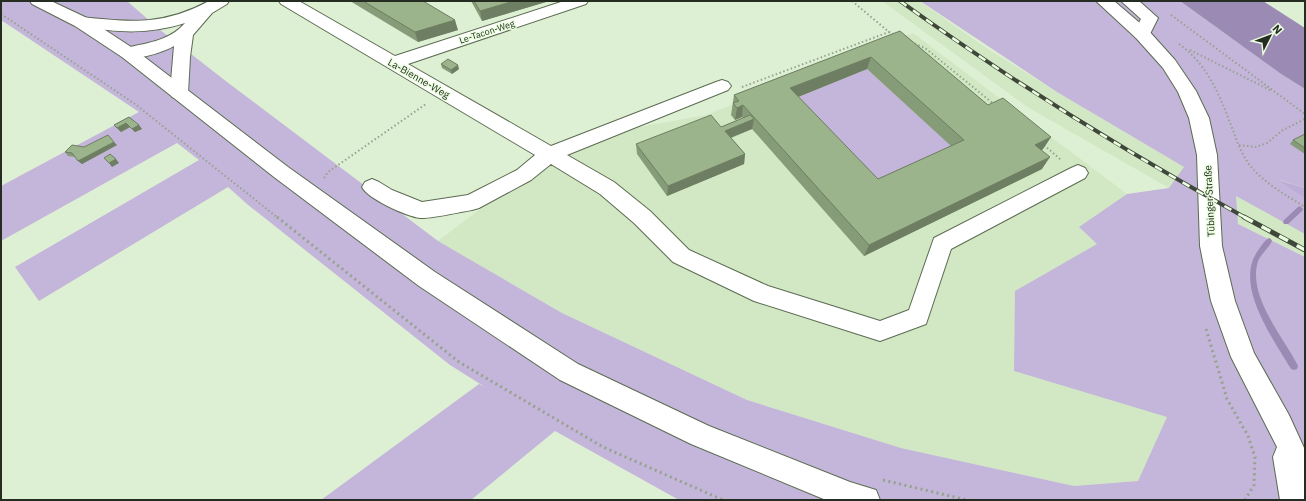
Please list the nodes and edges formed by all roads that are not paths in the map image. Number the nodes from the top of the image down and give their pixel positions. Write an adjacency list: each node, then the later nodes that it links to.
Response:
1 (38, 1): 9 (main road)
2 (221, 1): 7 (main road)
3 (287, 1): 13 (main road, La-Bienne-Weg)
4 (580, 1): 13 (main road, Le-Tacon-Weg)
5 (1104, 1): 11 (main road, Tübinger Straße)
6 (1129, 1): 11 (main road)
7 (205, 10): 8 (main road); 10 (main road)
8 (173, 21): 9 (main road); 12 (main road)
9 (81, 22): 12 (main road)
10 (185, 34): 12 (main road); 15 (main road)
11 (1142, 34): 19 (main road, Tübinger Straße)
12 (128, 53): 15 (main road)
13 (393, 63): 16 (main road, La-Bienne-Weg)
14 (722, 86): 16 (main road)
15 (179, 93): 22 (main road)
16 (550, 154): 17 (main road, La-Bienne-Weg); 18 (main road)
17 (1078, 173)
18 (372, 186)
19 (1280, 424): 20 (main road, Tübinger Straße); 21 (main road, Tübinger Straße); 23 (main road)
20 (1305, 458)
21 (1305, 480)
22 (861, 494)
23 (1294, 500)

